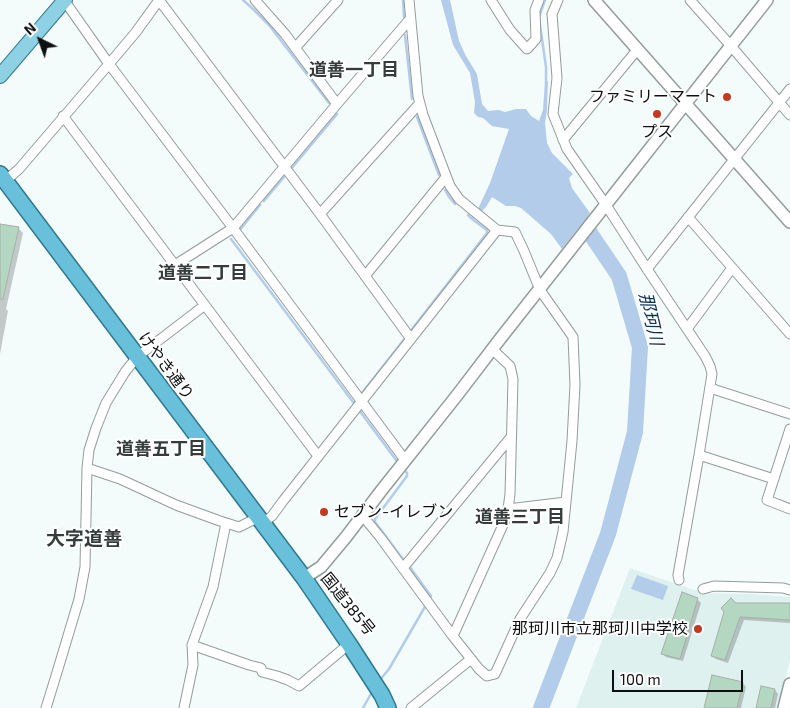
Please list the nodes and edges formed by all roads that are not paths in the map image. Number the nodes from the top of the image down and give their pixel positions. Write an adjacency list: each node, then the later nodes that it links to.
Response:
1 (64, 0): 16 (street); 17 (main road)
2 (159, 0): 16 (street); 27 (street)
3 (255, 0): 14 (street)
4 (338, 0): 14 (street)
5 (409, 0): 12 (street)
6 (491, 0): 7 (street)
7 (539, 0)
8 (558, 0): 25 (street)
9 (594, 0): 15 (street)
10 (690, 0): 13 (street)
11 (767, 0): 13 (street)
12 (410, 19): 20 (street); 21 (street)
13 (731, 46): 19 (street); 22 (street)
14 (295, 48): 20 (street)
15 (637, 50): 22 (street); 25 (street)
16 (109, 64): 24 (street); 34 (street)
17 (0, 76)
18 (790, 89): 19 (street)
19 (779, 102): 23 (street); 26 (street)
20 (336, 104): 27 (street)
21 (420, 104): 28 (street); 31 (street)
22 (685, 104): 26 (street); 30 (street)
23 (790, 115)
24 (63, 116): 29 (street); 36 (street)
25 (563, 140): 30 (street)
26 (734, 159): 32 (street); 33 (street)
27 (284, 167): 31 (street); 34 (street)
28 (446, 177): 35 (street); 39 (street)
29 (2, 180): 46 (highway, けやき通り)
30 (604, 208): 38 (street); 40 (street)
31 (320, 214): 39 (street)
32 (688, 217): 37 (street); 38 (street)
33 (790, 222)
34 (233, 228): 36 (street); 48 (street)
35 (497, 230): 40 (street); 44 (street)
36 (175, 264): 41 (street)
37 (732, 268): 42 (street); 43 (street)
38 (647, 269): 42 (street)
39 (365, 276): 44 (street)
40 (541, 287): 45 (street); 57 (street)
41 (205, 305): 46 (street); 53 (street)
42 (687, 329): 47 (street)
43 (790, 334)
44 (411, 339): 48 (street)
45 (492, 349): 51 (street); 54 (street)
46 (137, 357): 55 (street); 61 (highway, けやき通り)
47 (710, 388): 49 (street); 52 (street)
48 (362, 401): 53 (street); 54 (street)
49 (790, 414)
50 (790, 429): 56 (street)
51 (511, 437): 58 (street); 63 (street)
52 (699, 455): 56 (street); 65 (street)
53 (318, 456): 61 (street)
54 (405, 460): 60 (street)
55 (87, 468): 62 (street); 73 (street)
56 (774, 479): 59 (street)
57 (566, 502): 58 (street); 71 (street)
58 (508, 509): 68 (street)
59 (790, 509)
60 (362, 515): 63 (street); 64 (street)
61 (261, 520): 62 (street); 64 (highway, けやき通り)
62 (226, 523): 70 (street)
63 (403, 568): 68 (street)
64 (304, 578): 69 (highway, 国道385号); 76 (highway, 国道385号)
65 (679, 580)
66 (703, 588): 67 (street)
67 (790, 590)
68 (453, 636): 71 (street)
69 (349, 644): 70 (street); 75 (highway, 国道385号)
70 (192, 645): 74 (street)
71 (471, 659): 77 (street)
72 (790, 684): 78 (street)
73 (46, 708)
74 (184, 708)
75 (388, 708)
76 (399, 708)
77 (411, 708)
78 (784, 708)

